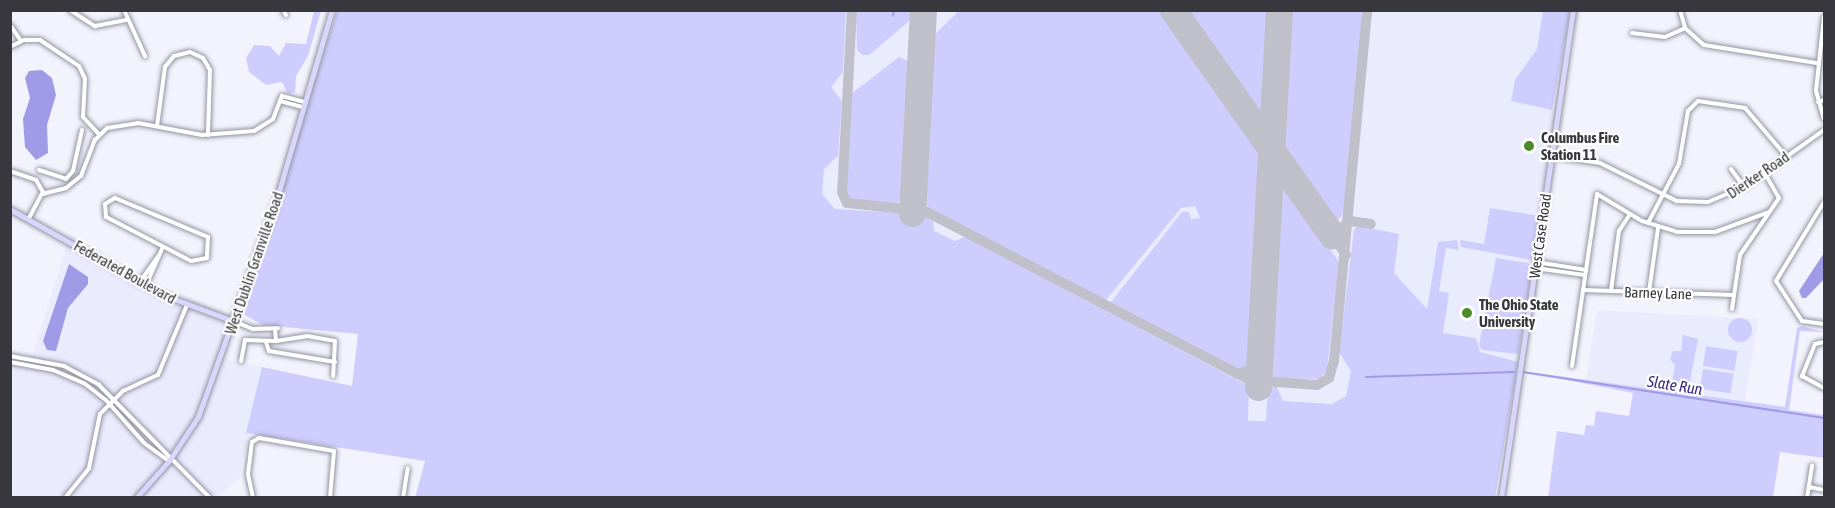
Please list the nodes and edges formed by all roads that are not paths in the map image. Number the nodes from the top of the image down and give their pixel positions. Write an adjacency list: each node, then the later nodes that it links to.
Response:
1 (70, 10): 7 (street)
2 (124, 10): 7 (street)
3 (332, 10): 18 (main road, West Dublin Granville Road)
4 (1573, 10): 25 (main road, West Case Road)
5 (1680, 10): 9 (street)
6 (1824, 17): 14 (street)
7 (127, 20): 13 (street)
8 (10, 25): 11 (street)
9 (1685, 28): 10 (street); 14 (street)
10 (1632, 33)
11 (21, 41): 12 (street); 23 (street)
12 (10, 47)
13 (145, 56)
14 (1817, 63): 17 (street)
15 (1824, 100): 17 (street)
16 (280, 102): 18 (street); 18 (street); 24 (street)
17 (1818, 102): 19 (street)
18 (304, 105): 55 (main road, West Dublin Granville Road)
19 (1824, 119)
20 (157, 126): 23 (street); 24 (street); 24 (street)
21 (82, 130): 31 (street)
22 (1824, 130): 26 (street, Dierker Road)
23 (99, 134): 32 (street)
24 (208, 135)
25 (1552, 156): 35 (street, Dierker Road); 45 (main road, West Case Road)
26 (1786, 156): 30 (street, Dierker Road); 35 (street)
27 (1731, 169): 33 (street)
28 (39, 170): 31 (street)
29 (10, 171): 34 (street)
30 (1764, 172): 33 (street, Dierker Road); 38 (street)
31 (66, 179): 32 (street)
32 (69, 186): 34 (street)
33 (1744, 187): 35 (street, Dierker Road)
34 (44, 194): 40 (street)
35 (1661, 196): 41 (street)
36 (1824, 202): 56 (street)
37 (10, 209): 40 (main road, Federated Boulevard)
38 (1769, 212): 42 (street); 52 (street)
39 (1630, 214): 41 (street); 46 (street); 50 (street)
40 (29, 218): 47 (main road, Federated Boulevard)
41 (1648, 223): 42 (street)
42 (1658, 228): 51 (street)
43 (162, 249): 43 (street); 44 (street)
44 (158, 256): 47 (street); 48 (street)
45 (1536, 265): 46 (street); 79 (main road, West Case Road)
46 (1585, 273): 49 (street)
47 (140, 282): 48 (main road, Federated Boulevard)
48 (146, 285): 53 (main road, Federated Boulevard)
49 (1583, 290): 50 (street, Barney Lane); 64 (street)
50 (1611, 291): 51 (street, Barney Lane)
51 (1649, 292): 52 (street, Barney Lane)
52 (1734, 295): 54 (street)
53 (187, 305): 55 (main road, Federated Boulevard); 67 (street)
54 (1732, 309)
55 (233, 321): 57 (street, Federated Boulevard); 68 (main road, West Dublin Granville Road)
56 (1824, 324)
57 (276, 341): 58 (street); 63 (street)
58 (266, 342): 61 (street); 63 (street)
59 (1824, 342): 66 (street)
60 (10, 356): 67 (street)
61 (241, 361)
62 (10, 362): 67 (street)
63 (335, 362): 65 (street)
64 (1572, 366)
65 (333, 376)
66 (1824, 388)
67 (111, 402): 68 (street); 73 (street)
68 (169, 461): 74 (main road, West Dublin Granville Road); 75 (street)
69 (1812, 465): 71 (street)
70 (408, 468): 78 (street)
71 (1809, 487): 72 (street); 80 (street)
72 (1824, 490)
73 (65, 498)
74 (136, 498)
75 (210, 498)
76 (253, 498): 77 (street)
77 (330, 498)
78 (403, 498)
79 (1501, 498)
80 (1808, 498)

